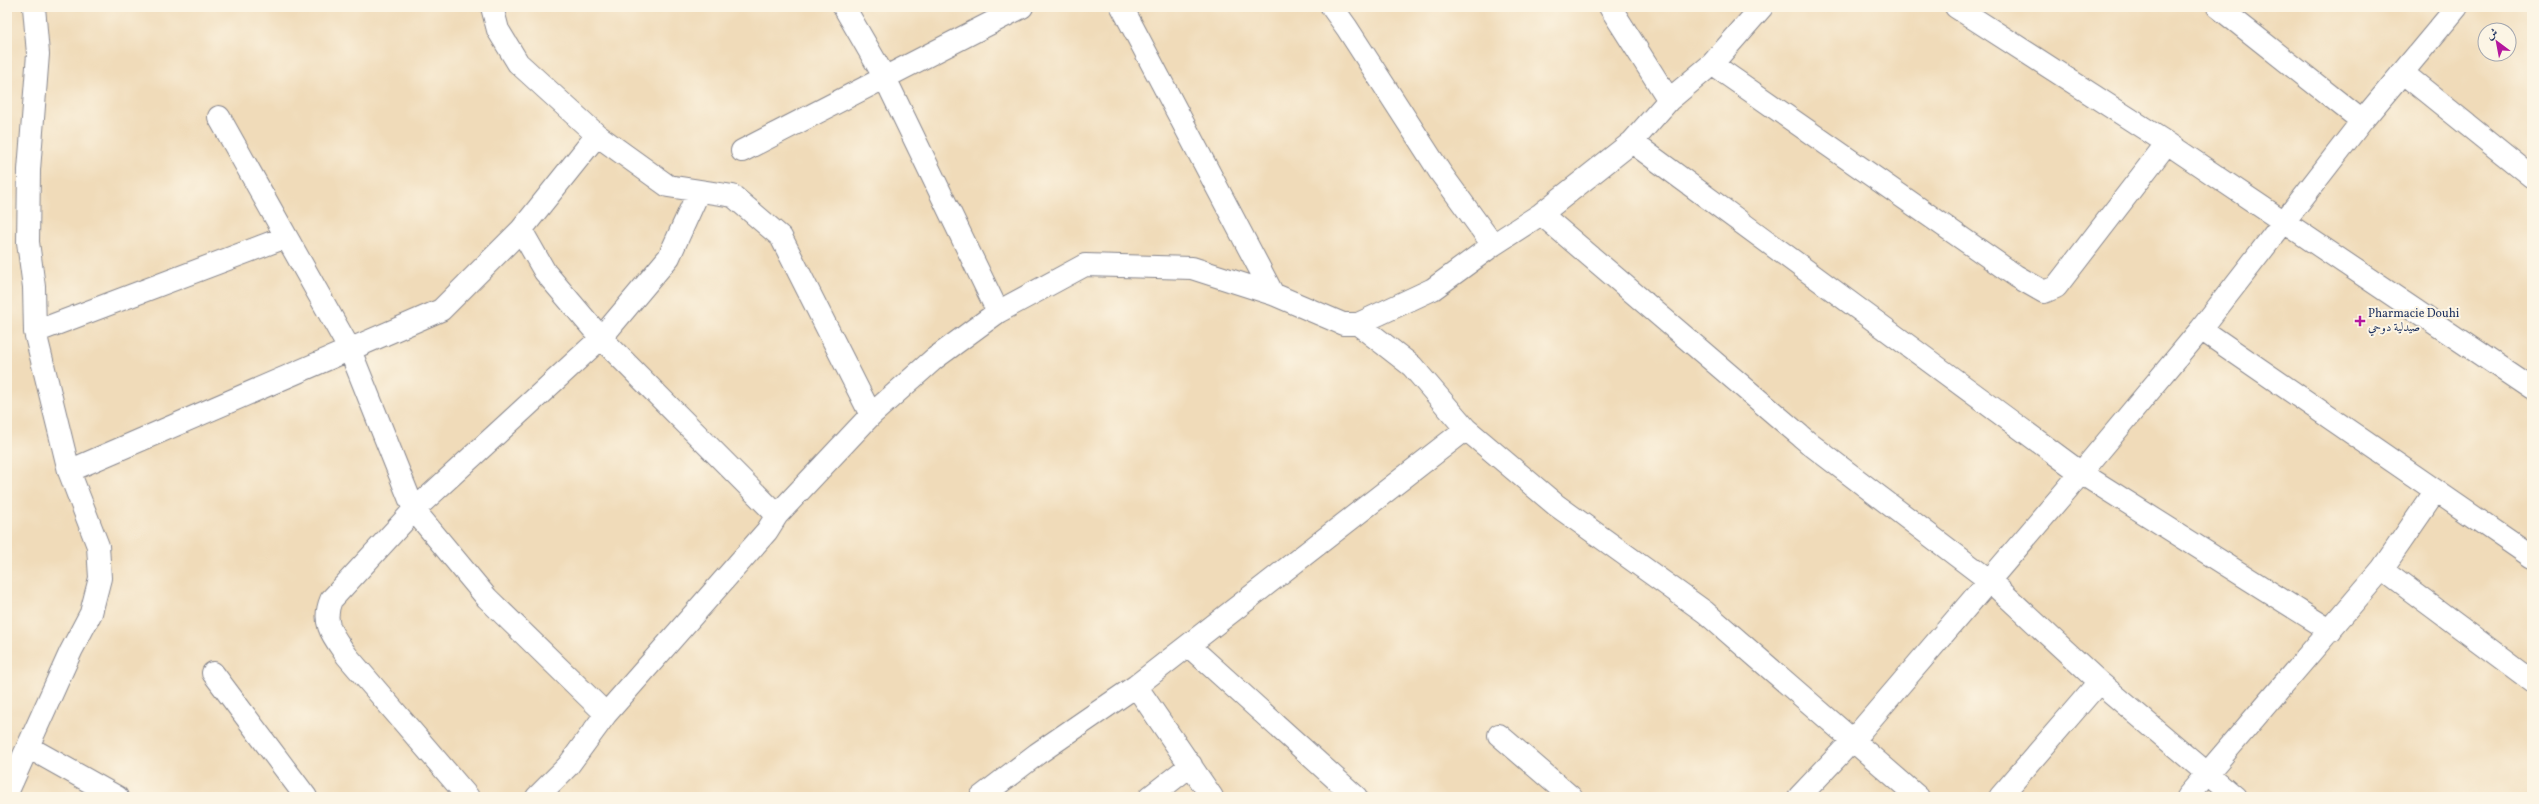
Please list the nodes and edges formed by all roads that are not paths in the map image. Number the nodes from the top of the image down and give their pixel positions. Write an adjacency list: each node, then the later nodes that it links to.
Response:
1 (34, 7): 33 (street)
2 (492, 7): 18 (street)
3 (844, 7): 14 (street)
4 (1022, 7): 14 (street)
5 (1122, 7): 29 (street)
6 (1332, 7): 28 (street)
7 (1610, 7): 15 (street)
8 (1762, 7): 12 (street)
9 (1956, 7): 20 (street)
10 (2218, 7): 17 (street)
11 (2448, 10): 13 (street)
12 (1712, 64): 15 (street); 20 (street)
13 (2403, 73): 17 (street); 22 (street)
14 (885, 78): 21 (street); 30 (street)
15 (1669, 100): 19 (street)
16 (219, 117): 27 (street)
17 (2362, 121): 25 (street)
18 (597, 135): 23 (street); 26 (street)
19 (1632, 142): 24 (street); 40 (street)
20 (2167, 143): 25 (street)
21 (742, 151)
22 (2532, 177)
23 (698, 191): 34 (street); 37 (street)
24 (1541, 214): 28 (street); 46 (street)
25 (2283, 221): 32 (street); 36 (street)
26 (521, 230): 34 (street); 35 (street)
27 (286, 236): 33 (street); 35 (street)
28 (1493, 245): 31 (street)
29 (1273, 294): 30 (street); 31 (street)
30 (998, 312): 37 (street)
31 (1358, 324): 38 (street)
32 (2201, 329): 40 (street); 41 (street)
33 (35, 332): 39 (street)
34 (601, 338): 42 (street); 43 (street)
35 (350, 350): 39 (street); 42 (street)
36 (2532, 389)
37 (870, 415): 43 (street)
38 (1466, 429): 48 (street); 55 (street)
39 (69, 471): 56 (street)
40 (2081, 472): 46 (street); 47 (street)
41 (2435, 492): 44 (street); 45 (street)
42 (414, 510): 53 (street); 62 (street)
43 (777, 515): 53 (street)
44 (2532, 557)
45 (2382, 569): 47 (street); 50 (street)
46 (1990, 581): 51 (street); 55 (street)
47 (2331, 631): 58 (street)
48 (1189, 646): 52 (street); 67 (street)
49 (213, 673): 61 (street)
50 (2532, 681)
51 (2099, 682): 58 (street); 71 (street)
52 (1136, 686): 57 (street); 64 (street)
53 (606, 714): 63 (street)
54 (1499, 736): 68 (street)
55 (1852, 741): 69 (street); 70 (street)
56 (28, 747): 59 (street); 60 (street)
57 (1191, 765): 65 (street); 66 (street)
58 (2208, 774): 72 (street); 73 (street)
59 (7, 793)
60 (116, 797)
61 (306, 797)
62 (468, 797)
63 (537, 797)
64 (981, 797)
65 (1150, 797)
66 (1212, 797)
67 (1356, 797)
68 (1571, 797)
69 (1799, 797)
70 (1918, 797)
71 (2000, 797)
72 (2187, 797)
73 (2235, 797)

